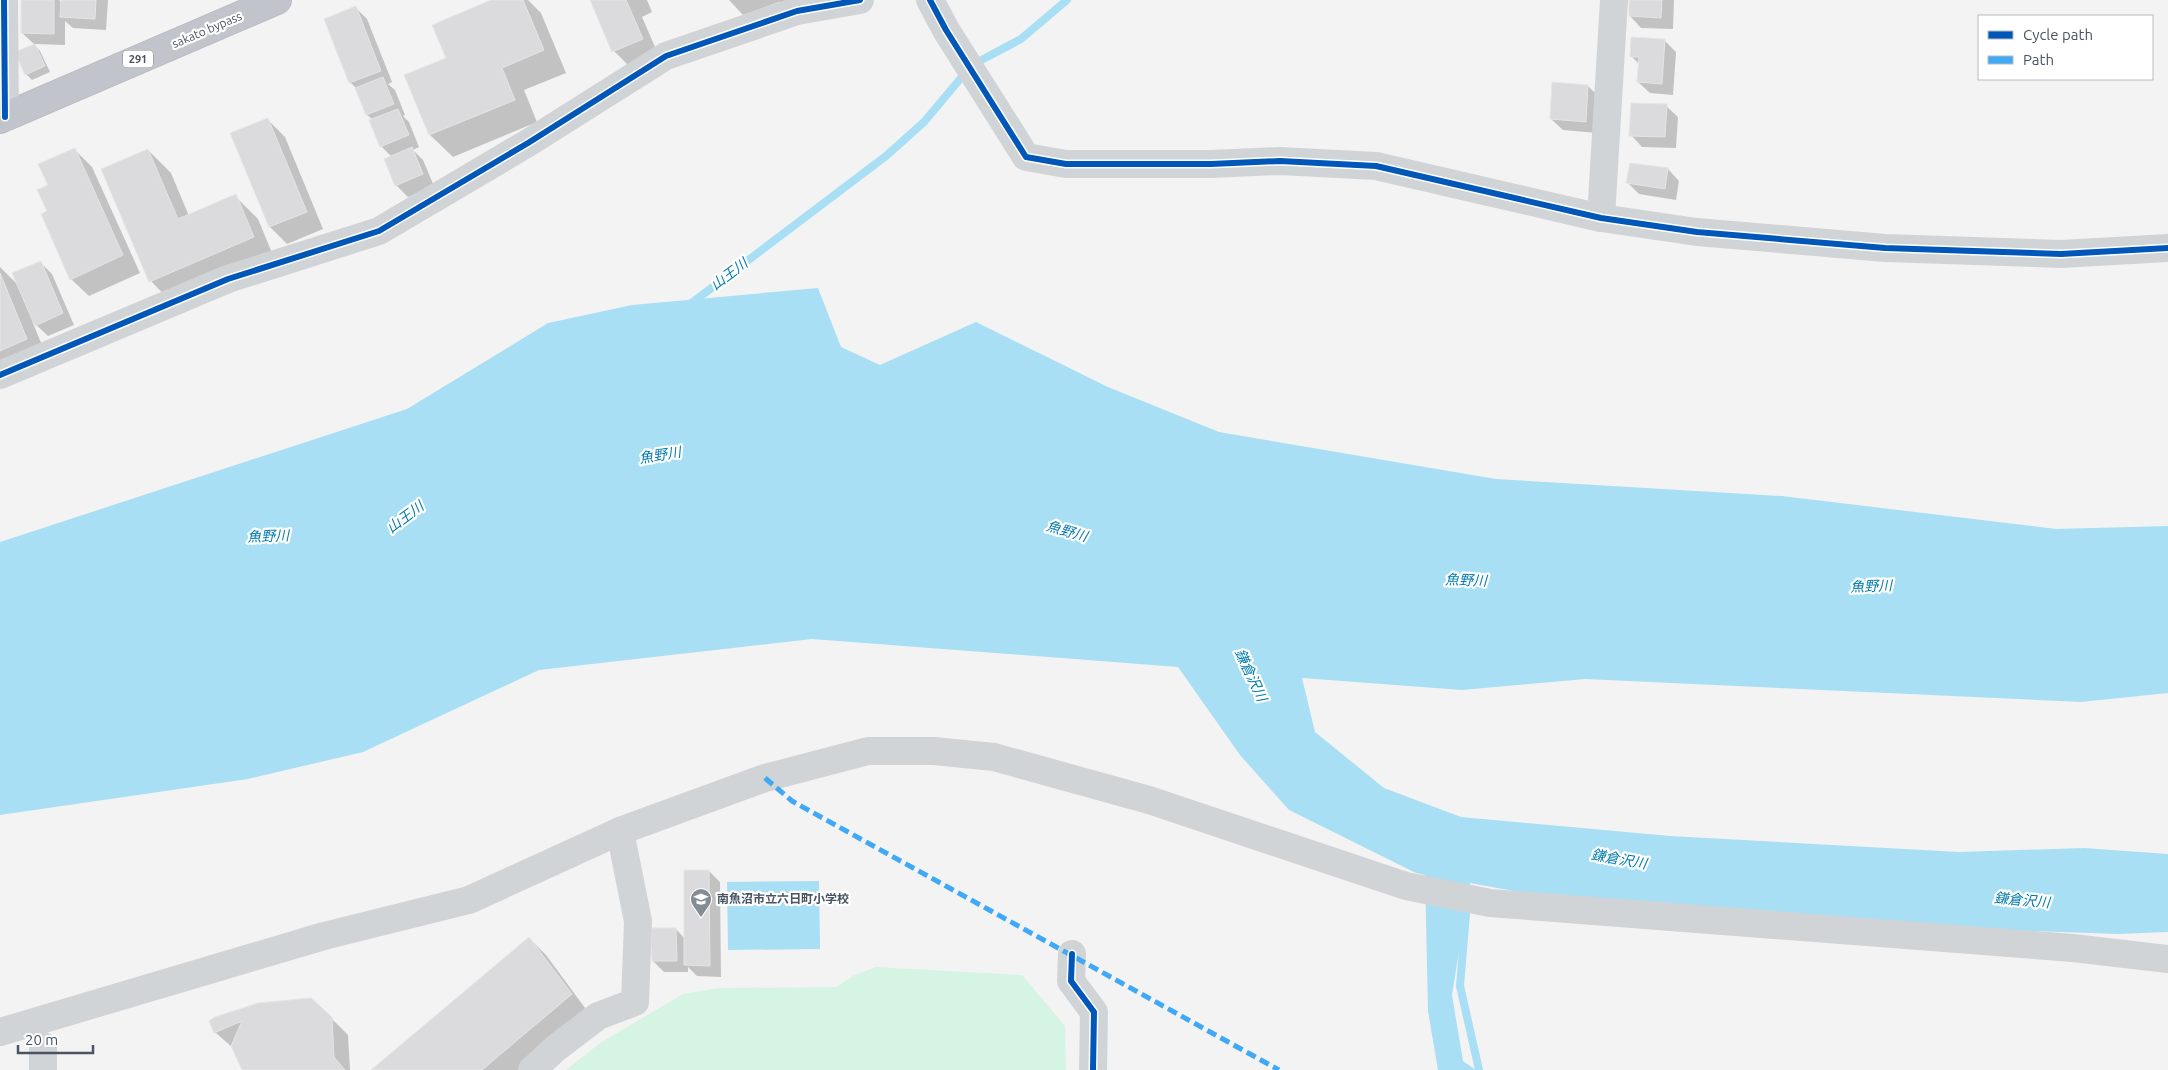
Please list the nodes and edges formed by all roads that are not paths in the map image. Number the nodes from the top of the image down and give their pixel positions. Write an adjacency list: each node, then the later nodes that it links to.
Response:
1 (4, 0): 6 (street)
2 (277, 0): 6 (highway, sakato bypass / 291)
3 (860, 0): 9 (street)
4 (930, 0): 7 (street)
5 (1614, 0): 7 (street)
6 (3, 118)
7 (1601, 218): 8 (street)
8 (2168, 248)
9 (0, 375)
10 (620, 831): 12 (street); 13 (street); 14 (street)
11 (1072, 954): 15 (street)
12 (2168, 959)
13 (0, 1032)
14 (532, 1070)
15 (1093, 1070)

